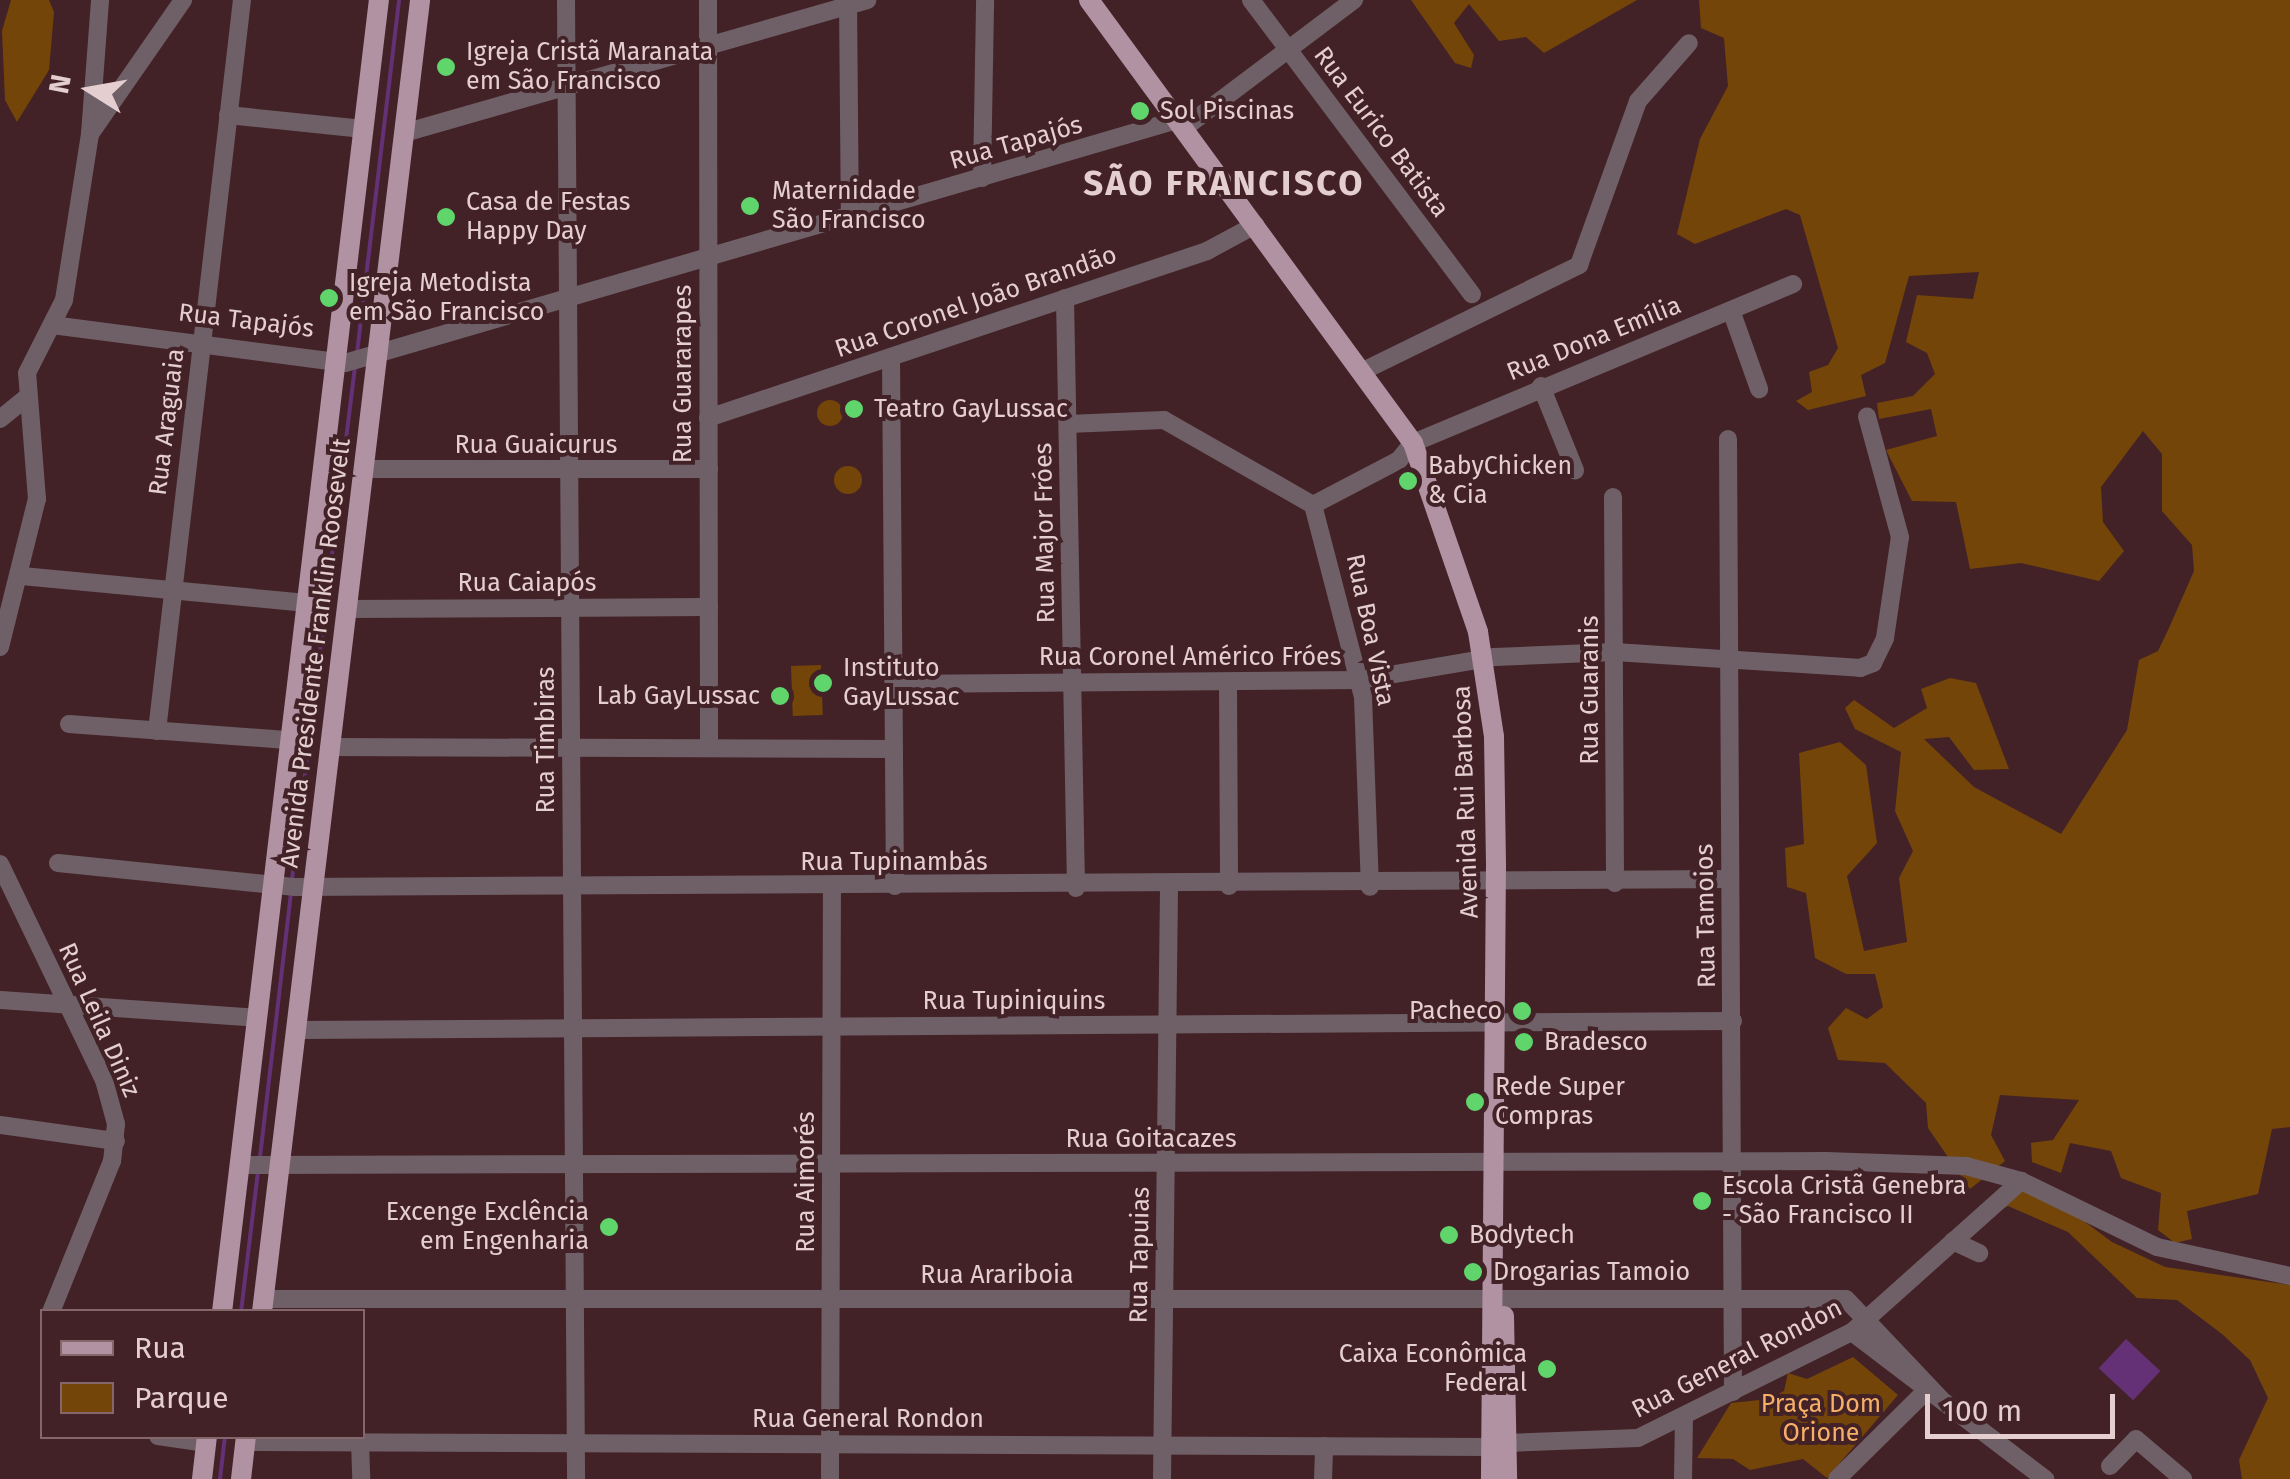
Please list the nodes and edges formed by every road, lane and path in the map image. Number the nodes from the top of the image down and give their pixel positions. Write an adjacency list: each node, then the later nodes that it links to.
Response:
1 (100, 0): 21 (street)
2 (183, 0): 21 (street)
3 (242, 0): 17 (street, Rua Araguaia)
4 (378, 0): 19 (main road, Avenida Presidente Franklin Roosevelt)
5 (420, 0): 20 (main road, Avenida Presidente Franklin Roosevelt)
6 (566, 0): 16 (street, Rua Timbiras)
7 (708, 0): 14 (street, Rua Guararapes)
8 (985, 0): 22 (street)
9 (1089, 0): 18 (main road, Avenida Rui Barbosa)
10 (1250, 0): 15 (street, Rua Eurico Batista)
11 (1354, 0): 15 (street)
12 (854, 2): 14 (street); 23 (street)
13 (1689, 43): 35 (street)
14 (708, 46): 16 (street); 25 (street, Rua Guararapes)
15 (1288, 50): 18 (street); 27 (street, Rua Eurico Batista)
16 (567, 87): 20 (street); 28 (street, Rua Timbiras)
17 (228, 115): 19 (street); 32 (street, Rua Araguaia)
18 (1181, 124): 22 (street, Rua Tapajós); 24 (main road, Avenida Rui Barbosa)
19 (363, 130): 34 (main road, Avenida Presidente Franklin Roosevelt)
20 (404, 133): 34 (main road, Avenida Presidente Franklin Roosevelt)
21 (90, 134): 31 (street)
22 (982, 178): 23 (street, Rua Tapajós)
23 (850, 217): 25 (street, Rua Tapajós)
24 (1255, 225): 29 (street, Rua Coronel João Brandão); 35 (main road, Avenida Rui Barbosa)
25 (708, 258): 28 (street, Rua Tapajós); 40 (street, Rua Guararapes)
26 (1794, 284): 30 (street, Rua Dona Emília)
27 (1472, 294)
28 (568, 298): 34 (street, Rua Tapajós); 47 (street, Rua Timbiras)
29 (1066, 298): 33 (street, Rua Coronel João Brandão); 42 (street, Rua Major Fróes)
30 (1732, 313): 36 (street, Rua Dona Emília); 37 (street)
31 (52, 325): 32 (street, Rua Tapajós); 38 (street)
32 (202, 338): 34 (street, Rua Tapajós); 52 (street, Rua Araguaia)
33 (891, 356): 40 (street, Rua Coronel João Brandão); 64 (street)
34 (355, 358): 45 (main road, Avenida Presidente Franklin Roosevelt); 53 (main road, Avenida Presidente Franklin Roosevelt)
35 (1363, 371): 44 (main road, Avenida Rui Barbosa)
36 (1541, 386): 44 (street, Rua Dona Emília); 48 (street)
37 (1759, 389)
38 (26, 398): 41 (street); 51 (street)
39 (1867, 416): 59 (street, Rua Coronel Américo Fróes)
40 (708, 418): 46 (street, Rua Guararapes)
41 (0, 419)
42 (1068, 424): 50 (street); 62 (street, Rua Major Fróes)
43 (1728, 440): 59 (street, Rua Tamoios)
44 (1413, 442): 50 (street, Rua Dona Emília); 60 (main road, Avenida Rui Barbosa)
45 (363, 469): 47 (street, Rua Guaicurus); 56 (main road, Avenida Presidente Franklin Roosevelt)
46 (708, 469): 47 (street, Rua Guaicurus); 54 (street, Rua Guararapes)
47 (570, 470): 55 (street, Rua Timbiras)
48 (1575, 470)
49 (1613, 497): 58 (street, Rua Guaranis)
50 (1314, 505): 61 (street, Rua Boa Vista)
51 (22, 576): 52 (street); 57 (street)
52 (173, 590): 53 (street); 66 (street, Rua Araguaia)
53 (306, 603): 67 (main road, Avenida Presidente Franklin Roosevelt)
54 (709, 606): 55 (street, Rua Caiapós); 70 (street, Rua Guararapes)
55 (570, 608): 56 (street, Rua Caiapós); 69 (street, Rua Timbiras)
56 (346, 609): 68 (main road, Avenida Presidente Franklin Roosevelt)
57 (0, 647)
58 (1615, 652): 59 (street, Rua Coronel Américo Fróes); 60 (street, Rua Coronel Américo Fróes); 75 (street, Rua Guaranis)
59 (1730, 652): 74 (street, Rua Tamoios)
60 (1484, 659): 61 (street, Rua Coronel Américo Fróes); 82 (main road, Avenida Rui Barbosa)
61 (1360, 680): 63 (street, Rua Coronel Américo Fróes); 83 (street, Rua Boa Vista)
62 (1072, 682): 63 (street, Rua Coronel Américo Fróes); 64 (street, Rua Coronel Américo Fróes); 84 (street, Rua Major Fróes)
63 (1228, 682): 81 (street)
64 (894, 684): 71 (street)
65 (69, 724): 66 (street)
66 (157, 730): 67 (street)
67 (290, 740): 76 (main road, Avenida Presidente Franklin Roosevelt)
68 (330, 747): 69 (street); 76 (main road, Avenida Presidente Franklin Roosevelt)
69 (572, 748): 70 (street); 77 (street, Rua Timbiras)
70 (709, 748): 71 (street)
71 (894, 749): 79 (street)
72 (0, 864): 86 (street, Rua Leila Diniz)
73 (58, 864): 76 (street, Rua Tupinambás)
74 (1730, 880): 75 (street, Rua Tupinambás); 88 (street, Rua Tamoios)
75 (1615, 883): 82 (street, Rua Tupinambás)
76 (291, 886): 77 (street, Rua Tupinambás); 87 (main road, Avenida Presidente Franklin Roosevelt); 93 (main road, Avenida Presidente Franklin Roosevelt)
77 (572, 886): 78 (street, Rua Tupinambás); 92 (street, Rua Timbiras)
78 (832, 886): 79 (street, Rua Tupinambás); 91 (street, Rua Aimorés)
79 (895, 886): 84 (street, Rua Tupinambás)
80 (1169, 886): 81 (street, Rua Tupinambás); 84 (street, Rua Tupinambás); 90 (street, Rua Tapuias)
81 (1230, 886): 83 (street, Rua Tupinambás)
82 (1496, 886): 83 (street, Rua Tupinambás); 89 (main road, Avenida Rui Barbosa)
83 (1370, 887)
84 (1076, 888)
85 (0, 1000): 86 (street)
86 (67, 1005): 87 (street); 95 (street, Rua Leila Diniz)
87 (257, 1018): 100 (main road, Avenida Presidente Franklin Roosevelt)
88 (1733, 1022): 89 (street, Rua Tupiniquins); 96 (street, Rua Tamoios)
89 (1497, 1023): 90 (street, Rua Tupiniquins); 97 (main road, Avenida Rui Barbosa)
90 (1168, 1025): 91 (street, Rua Tupiniquins); 98 (street, Rua Tapuias)
91 (831, 1027): 92 (street, Rua Tupiniquins); 101 (street, Rua Aimorés)
92 (574, 1029): 93 (street, Rua Tupiniquins); 99 (street, Rua Timbiras)
93 (296, 1030): 100 (main road, Avenida Presidente Franklin Roosevelt)
94 (0, 1125): 95 (street)
95 (116, 1141): 110 (street)
96 (1733, 1160): 97 (street, Rua Goitacazes); 102 (street, Rua Goitacazes); 107 (street, Rua Tamoios)
97 (1497, 1162): 98 (street, Rua Goitacazes); 108 (main road, Avenida Rui Barbosa)
98 (1166, 1163): 101 (street, Rua Goitacazes); 106 (street, Rua Tapuias)
99 (574, 1165): 100 (street, Rua Goitacazes); 101 (street, Rua Goitacazes); 104 (street, Rua Timbiras)
100 (259, 1166): 109 (main road, Avenida Presidente Franklin Roosevelt); 111 (main road, Avenida Presidente Franklin Roosevelt)
101 (831, 1166): 105 (street, Rua Aimorés)
102 (2020, 1181): 103 (street, Rua Goitacazes); 112 (street, Rua General Rondon)
103 (2290, 1276)
104 (575, 1299): 105 (street, Rua Arariboia); 109 (street, Rua Arariboia); 120 (street, Rua Timbiras)
105 (830, 1300): 106 (street, Rua Arariboia); 121 (street, Rua Aimorés)
106 (1164, 1300): 108 (street, Rua Arariboia); 122 (street, Rua Tapuias)
107 (1732, 1300): 108 (street, Rua Arariboia); 112 (street, Rua Arariboia); 114 (street, Rua Tamoios)
108 (1498, 1301): 123 (main road, Avenida Rui Barbosa)
109 (262, 1305)
110 (52, 1309)
111 (223, 1309)
112 (1868, 1320): 113 (street, Rua General Rondon); 115 (street, Rua Arariboia)
113 (1852, 1332): 114 (street, Rua General Rondon); 115 (street)
114 (1733, 1392): 116 (street, Rua General Rondon)
115 (1932, 1392): 126 (street); 137 (street)
116 (1684, 1417): 123 (street, Rua General Rondon); 136 (street)
117 (246, 1439): 119 (street, Rua General Rondon); 128 (main road)
118 (207, 1440): 127 (main road)
119 (360, 1442): 120 (street, Rua General Rondon); 129 (street)
120 (576, 1443): 121 (street, Rua General Rondon); 130 (street, Rua Timbiras)
121 (830, 1444): 122 (street, Rua General Rondon); 131 (street, Rua Aimorés)
122 (1162, 1445): 124 (street, Rua General Rondon); 132 (street, Rua Tapuias)
123 (1499, 1445): 124 (street, Rua General Rondon); 134 (main road, Avenida Rui Barbosa); 135 (main road, Avenida Rui Barbosa)
124 (1324, 1446): 133 (street)
125 (2110, 1466): 138 (street)
126 (1849, 1477)
127 (202, 1479)
128 (242, 1479)
129 (360, 1479)
130 (576, 1479)
131 (830, 1479)
132 (1162, 1479)
133 (1323, 1479)
134 (1491, 1479)
135 (1508, 1479)
136 (1683, 1479)
137 (2045, 1479)
138 (2183, 1479)

